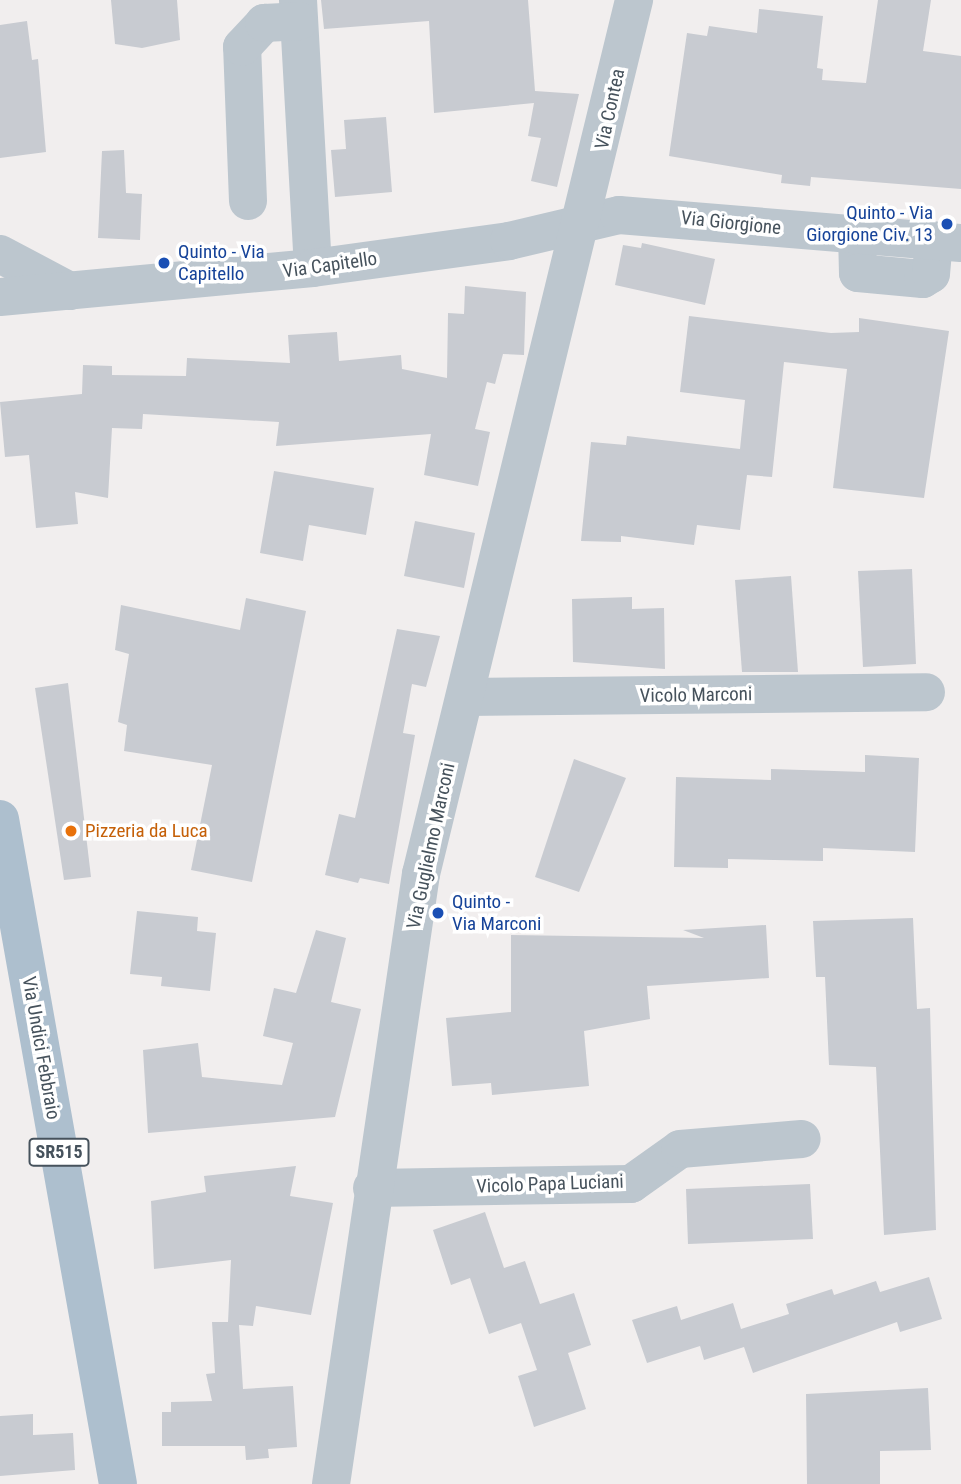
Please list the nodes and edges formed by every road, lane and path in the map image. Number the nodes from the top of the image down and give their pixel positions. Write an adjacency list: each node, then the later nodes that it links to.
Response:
1 (634, 0): 4 (street, Via Contea)
2 (298, 11): 3 (street); 7 (street)
3 (248, 201)
4 (585, 218): 5 (street, Via Giorgione); 7 (street, Via Capitello); 11 (street, Via Guglielmo Marconi)
5 (948, 241)
6 (0, 254): 8 (street)
7 (313, 268): 8 (street, Via Capitello)
8 (72, 292): 9 (street, Via Capitello)
9 (0, 297)
10 (926, 692): 11 (street, Vicolo Marconi)
11 (466, 697): 14 (street, Via Guglielmo Marconi)
12 (0, 820): 15 (main road, Via Undici Febbraio / SR515)
13 (802, 1139): 14 (street, Vicolo Papa Luciani)
14 (372, 1188): 16 (street, Via Guglielmo Marconi)
15 (118, 1484)
16 (331, 1484)

